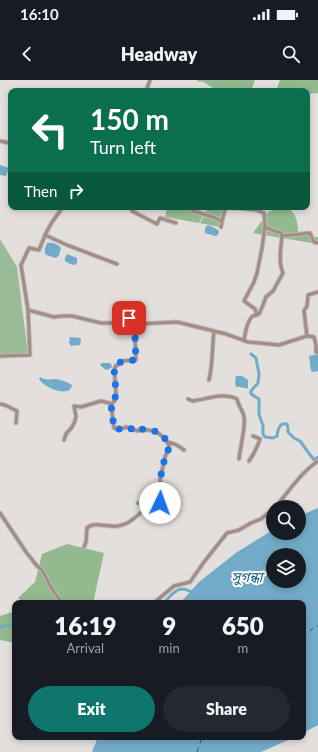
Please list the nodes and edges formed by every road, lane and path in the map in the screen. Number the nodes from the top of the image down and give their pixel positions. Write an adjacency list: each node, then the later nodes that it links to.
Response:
1 (61, 210): 10 (street)
2 (132, 210): 7 (street)
3 (193, 210): 6 (street)
4 (225, 210): 6 (street)
5 (252, 210): 8 (street)
6 (222, 220): 9 (street)
7 (176, 223)
8 (265, 226): 11 (street); 16 (street)
9 (221, 227)
10 (45, 235): 13 (street); 15 (street)
11 (282, 236): 12 (street); 16 (street)
12 (318, 243)
13 (117, 264)
14 (318, 292): 19 (street)
15 (28, 310): 17 (street); 22 (street)
16 (257, 315): 20 (street)
17 (137, 324): 18 (street); 26 (street)
18 (214, 331): 20 (street); 23 (street)
19 (307, 336): 20 (street); 21 (street)
20 (244, 340)
21 (318, 352)
22 (0, 356)
23 (209, 380)
24 (188, 399): 32 (street)
25 (0, 404): 27 (street)
26 (111, 405): 29 (street); 30 (street)
27 (16, 423)
28 (253, 436): 33 (street)
29 (64, 440)
30 (167, 442): 31 (street); 37 (street)
31 (184, 450)
32 (239, 459)
33 (249, 461)
34 (318, 461): 35 (street)
35 (281, 500)
36 (138, 503): 37 (street)
37 (152, 505): 40 (street)
38 (0, 513): 41 (street)
39 (266, 515): 42 (street)
40 (84, 547)
41 (60, 600)
42 (157, 600)

